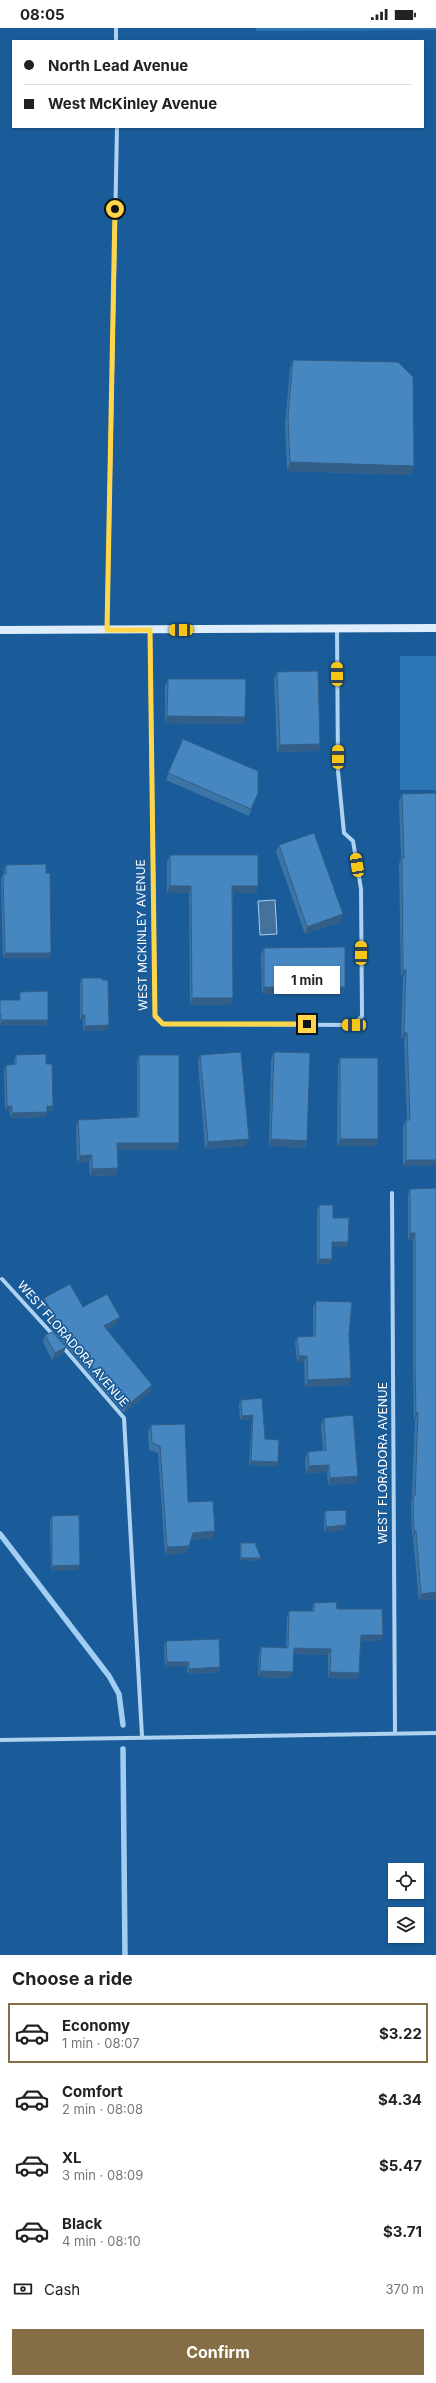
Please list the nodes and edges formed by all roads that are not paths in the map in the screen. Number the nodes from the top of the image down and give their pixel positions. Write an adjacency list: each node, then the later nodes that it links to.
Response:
1 (116, 28): 2 (street)
2 (116, 40)
3 (117, 128): 7 (street)
4 (337, 628): 5 (main road); 8 (main road); 8 (street, WEST MCKINLEY AVENUE)
5 (436, 628)
6 (0, 630): 7 (main road)
7 (107, 630): 8 (main road)
8 (150, 630)
9 (392, 1193): 12 (street, WEST FLORADORA AVENUE)
10 (2, 1279): 13 (street, WEST FLORADORA AVENUE)
11 (436, 1733): 12 (street)
12 (395, 1734): 13 (street)
13 (142, 1736): 14 (street)
14 (0, 1740)

